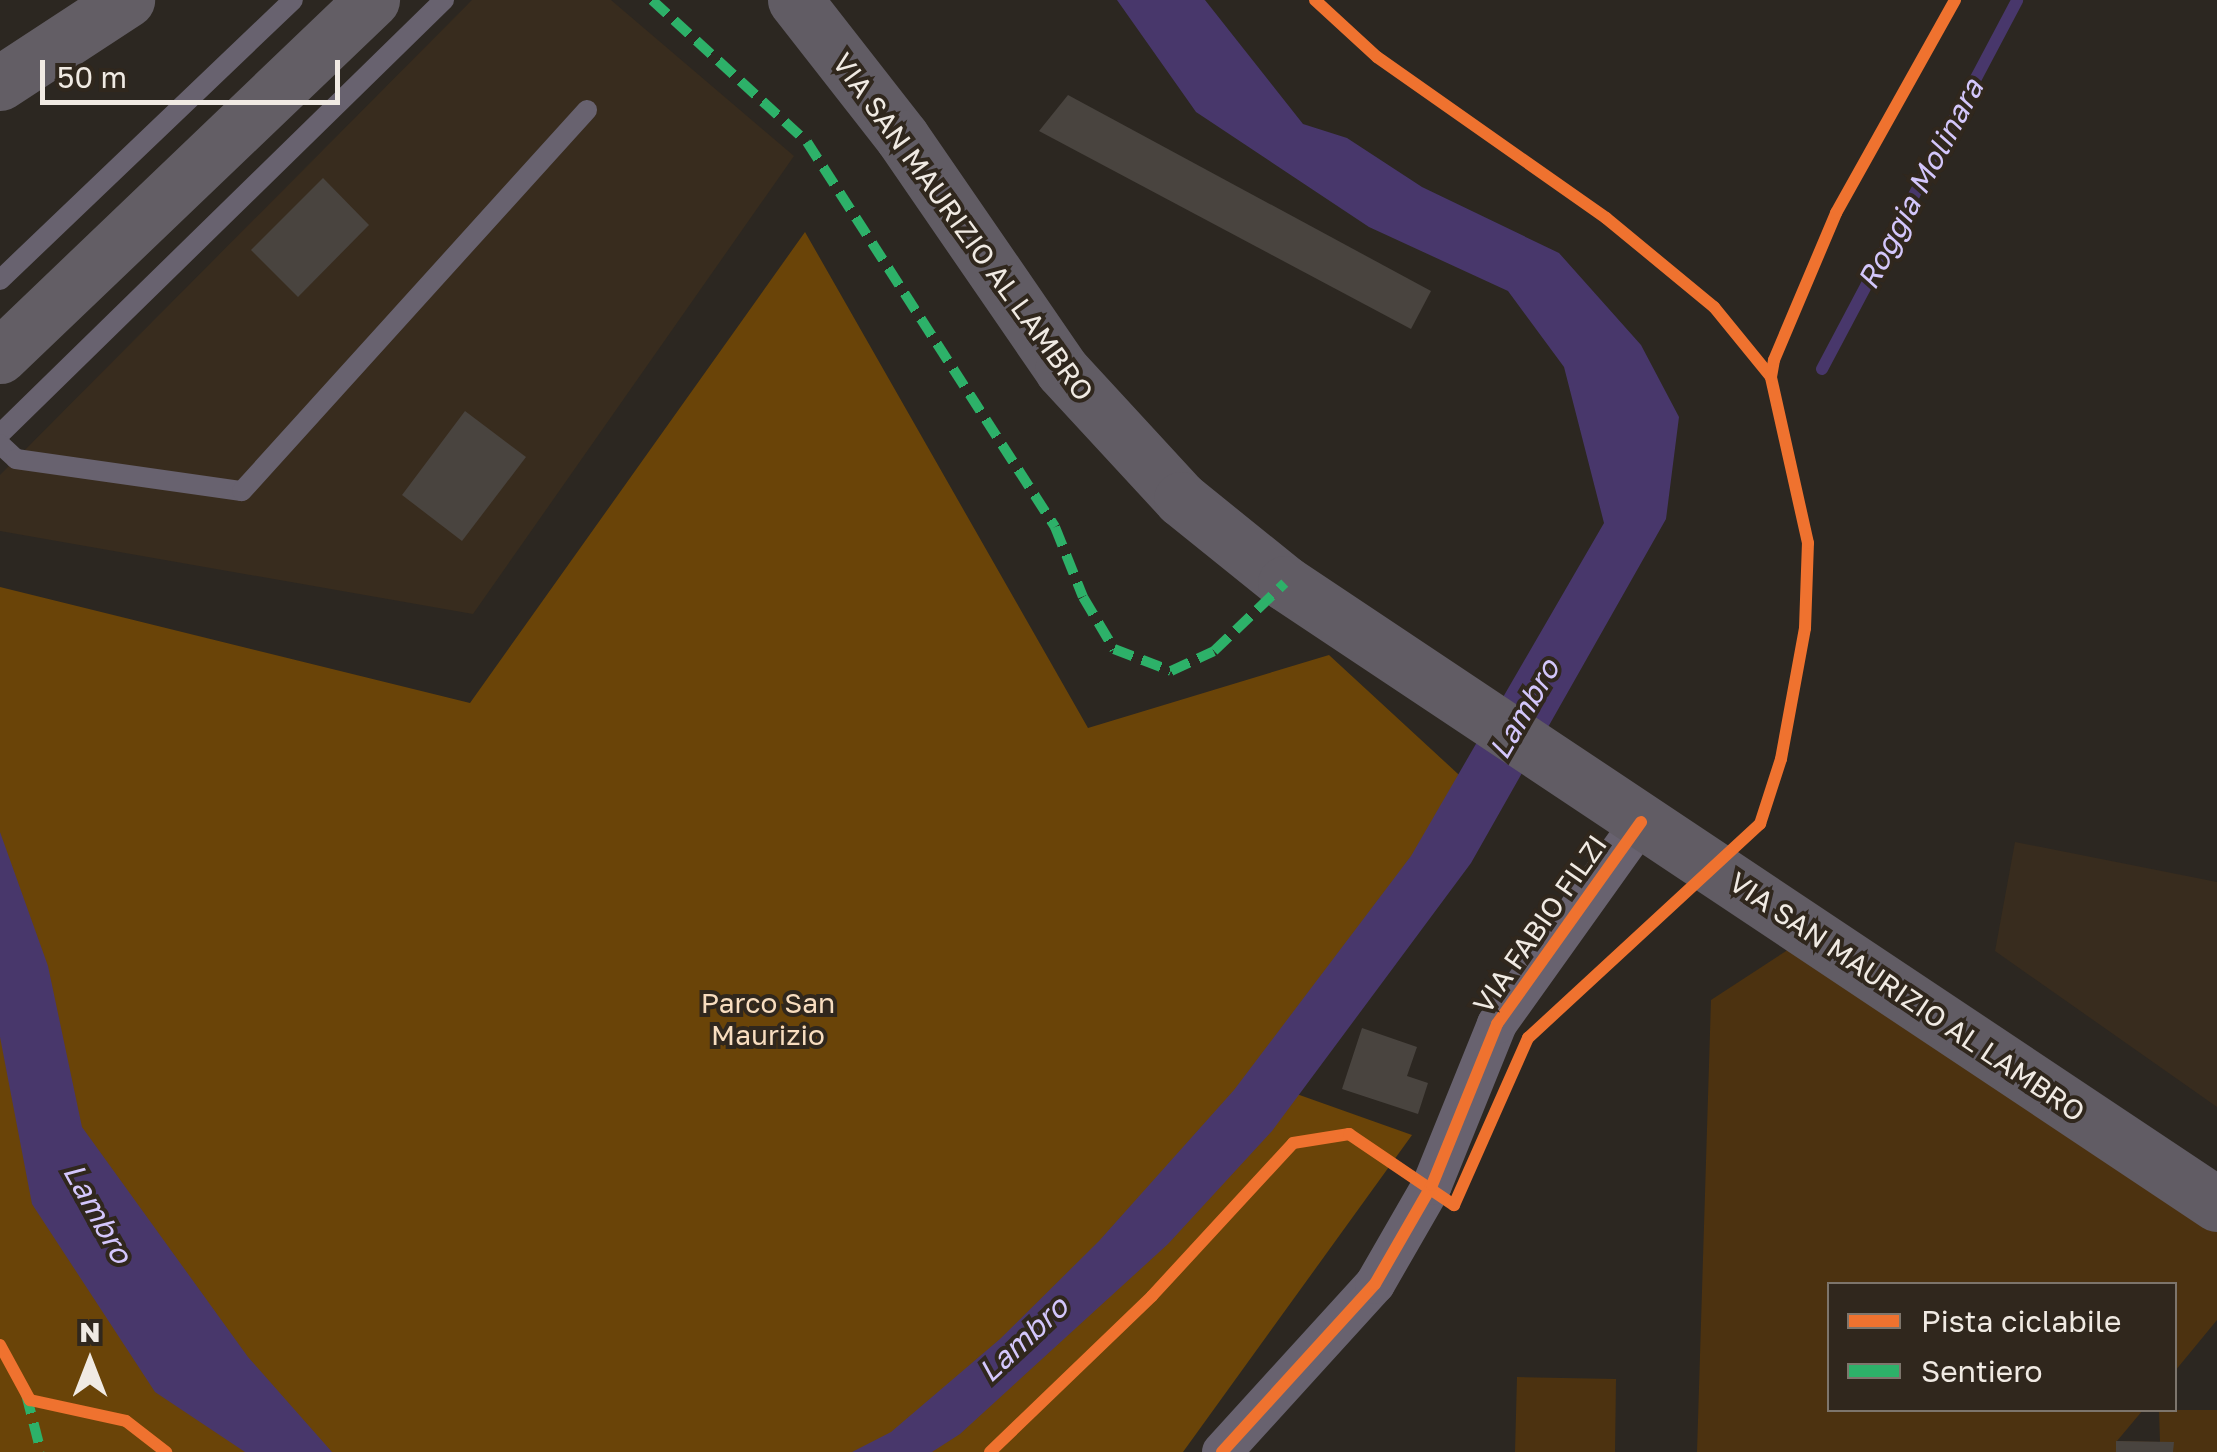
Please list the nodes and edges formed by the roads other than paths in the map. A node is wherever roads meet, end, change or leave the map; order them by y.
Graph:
1 (127, 0) edge
2 (294, 0) edge
3 (372, 0) edge
4 (444, 0) edge
5 (795, 0) edge
6 (0, 83) edge
7 (587, 110) dead end
8 (0, 280) edge
9 (0, 356) edge
10 (0, 434) edge
11 (0, 444) edge
12 (1641, 822) junction
13 (2217, 1204) edge
14 (1222, 1452) edge

1 - 6 highway
2 - 8 lane
3 - 9 highway
4 - 10 lane
5 - 12 main road, VIA SAN MAURIZIO AL LAMBRO
7 - 11 lane
12 - 13 main road, VIA SAN MAURIZIO AL LAMBRO
12 - 14 street, VIA FABIO FILZI

